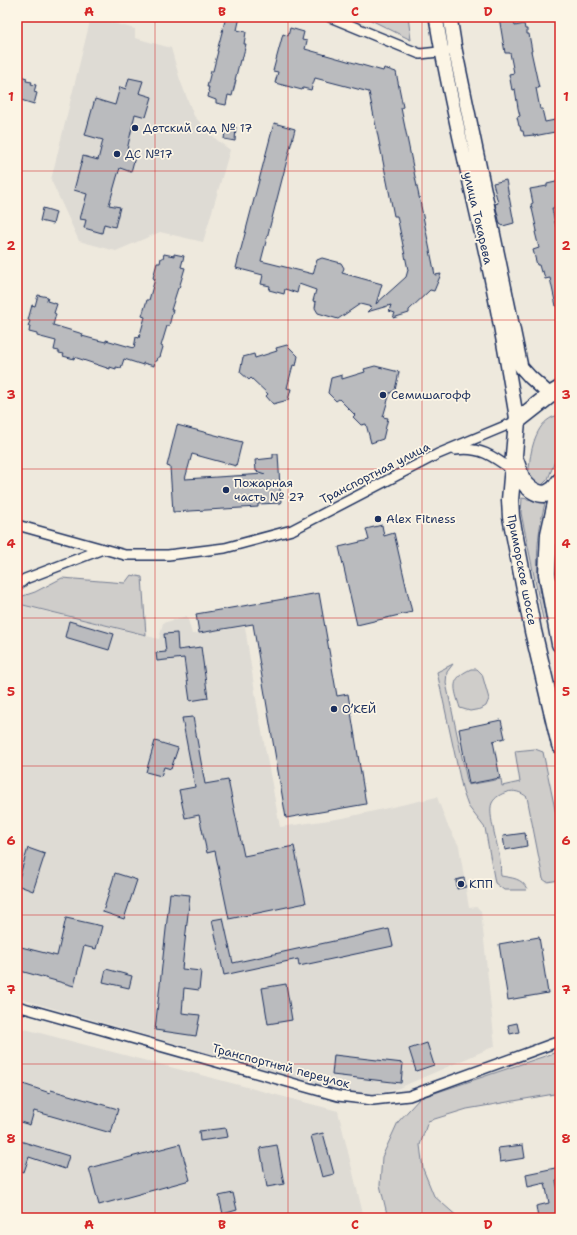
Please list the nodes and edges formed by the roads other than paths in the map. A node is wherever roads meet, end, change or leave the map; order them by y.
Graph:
1 (330, 17) edge
2 (436, 17) edge
3 (450, 17) edge
4 (455, 49) junction
5 (442, 52) junction
6 (557, 396) edge
7 (517, 420) junction
8 (443, 452) junction
9 (513, 462) junction
10 (560, 481) edge
11 (560, 485) edge
12 (17, 525) edge
13 (104, 549) junction
14 (17, 586) edge
15 (560, 644) edge
16 (560, 745) edge
17 (17, 1006) edge
18 (560, 1041) edge

1 - 5 street
2 - 5 main road, улица Токарева
3 - 4 main road, улица Токарева
4 - 5 street
4 - 6 main road, улица Токарева
5 - 7 main road, улица Токарева
6 - 7 highway
7 - 8 street, Транспортная улица
7 - 9 highway, Приморское шоссе
8 - 9 street, Транспортная улица
8 - 13 street, Транспортная улица
9 - 10 highway
9 - 16 highway, Приморское шоссе
11 - 15 highway, Приморское шоссе
12 - 13 street, Транспортная улица
13 - 14 street
17 - 18 street, Транспортный переулок

